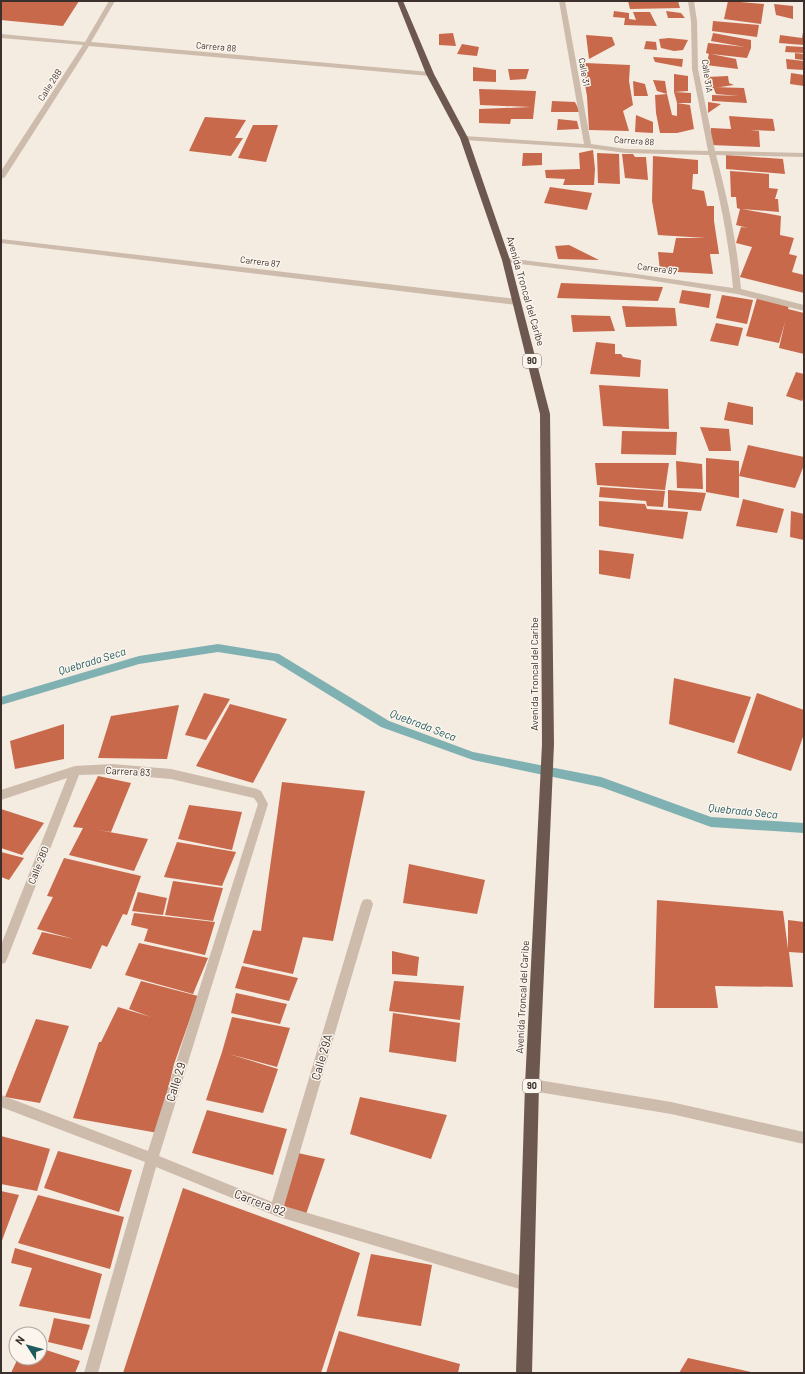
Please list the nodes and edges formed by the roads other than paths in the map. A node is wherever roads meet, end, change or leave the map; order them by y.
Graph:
1 (112, 1) edge
2 (400, 1) edge
3 (562, 1) edge
4 (691, 1) edge
5 (1, 36) edge
6 (87, 44) junction
7 (430, 74) junction
8 (464, 138) junction
9 (588, 146) junction
10 (712, 154) junction
11 (804, 155) edge
12 (1, 177) edge
13 (1, 241) edge
14 (506, 260) junction
15 (737, 291) junction
16 (517, 302) junction
17 (804, 308) edge
18 (75, 771) junction
19 (257, 794) joint
20 (1, 795) edge
21 (367, 904) dead end
22 (1, 959) edge
23 (532, 1085) junction
24 (1, 1101) edge
25 (804, 1138) edge
26 (152, 1159) junction
27 (276, 1210) junction
28 (526, 1284) junction
29 (91, 1373) edge
30 (524, 1373) edge

1 - 6 street, Calle 28B
2 - 7 highway, Avenida Troncal del Caribe / 90
3 - 9 street, Calle 31
4 - 10 street, Calle 31A
5 - 6 street, Carrera 88
6 - 7 street, Carrera 88
6 - 12 street, Calle 28B
7 - 8 highway, Avenida Troncal del Caribe / 90
8 - 9 street, Carrera 88
8 - 14 highway, Avenida Troncal del Caribe / 90
9 - 10 street, Carrera 88
10 - 11 street, Carrera 88
10 - 15 street, Calle 31A
13 - 16 street, Carrera 87
14 - 15 street, Carrera 87
14 - 16 highway, Avenida Troncal del Caribe / 90
15 - 17 street, Carrera 87
16 - 23 highway, Avenida Troncal del Caribe / 90
18 - 19 street, Carrera 83
18 - 20 street, Carrera 83
18 - 22 street, Calle 28D
19 - 26 street, Calle 29
21 - 27 street, Calle 29A
23 - 25 street
23 - 28 highway, Avenida Troncal del Caribe / 90
24 - 26 street, Carrera 82
26 - 27 street, Carrera 82
26 - 29 street, Calle 29
27 - 28 street, Carrera 82
28 - 30 highway, Avenida Troncal del Caribe / 90

